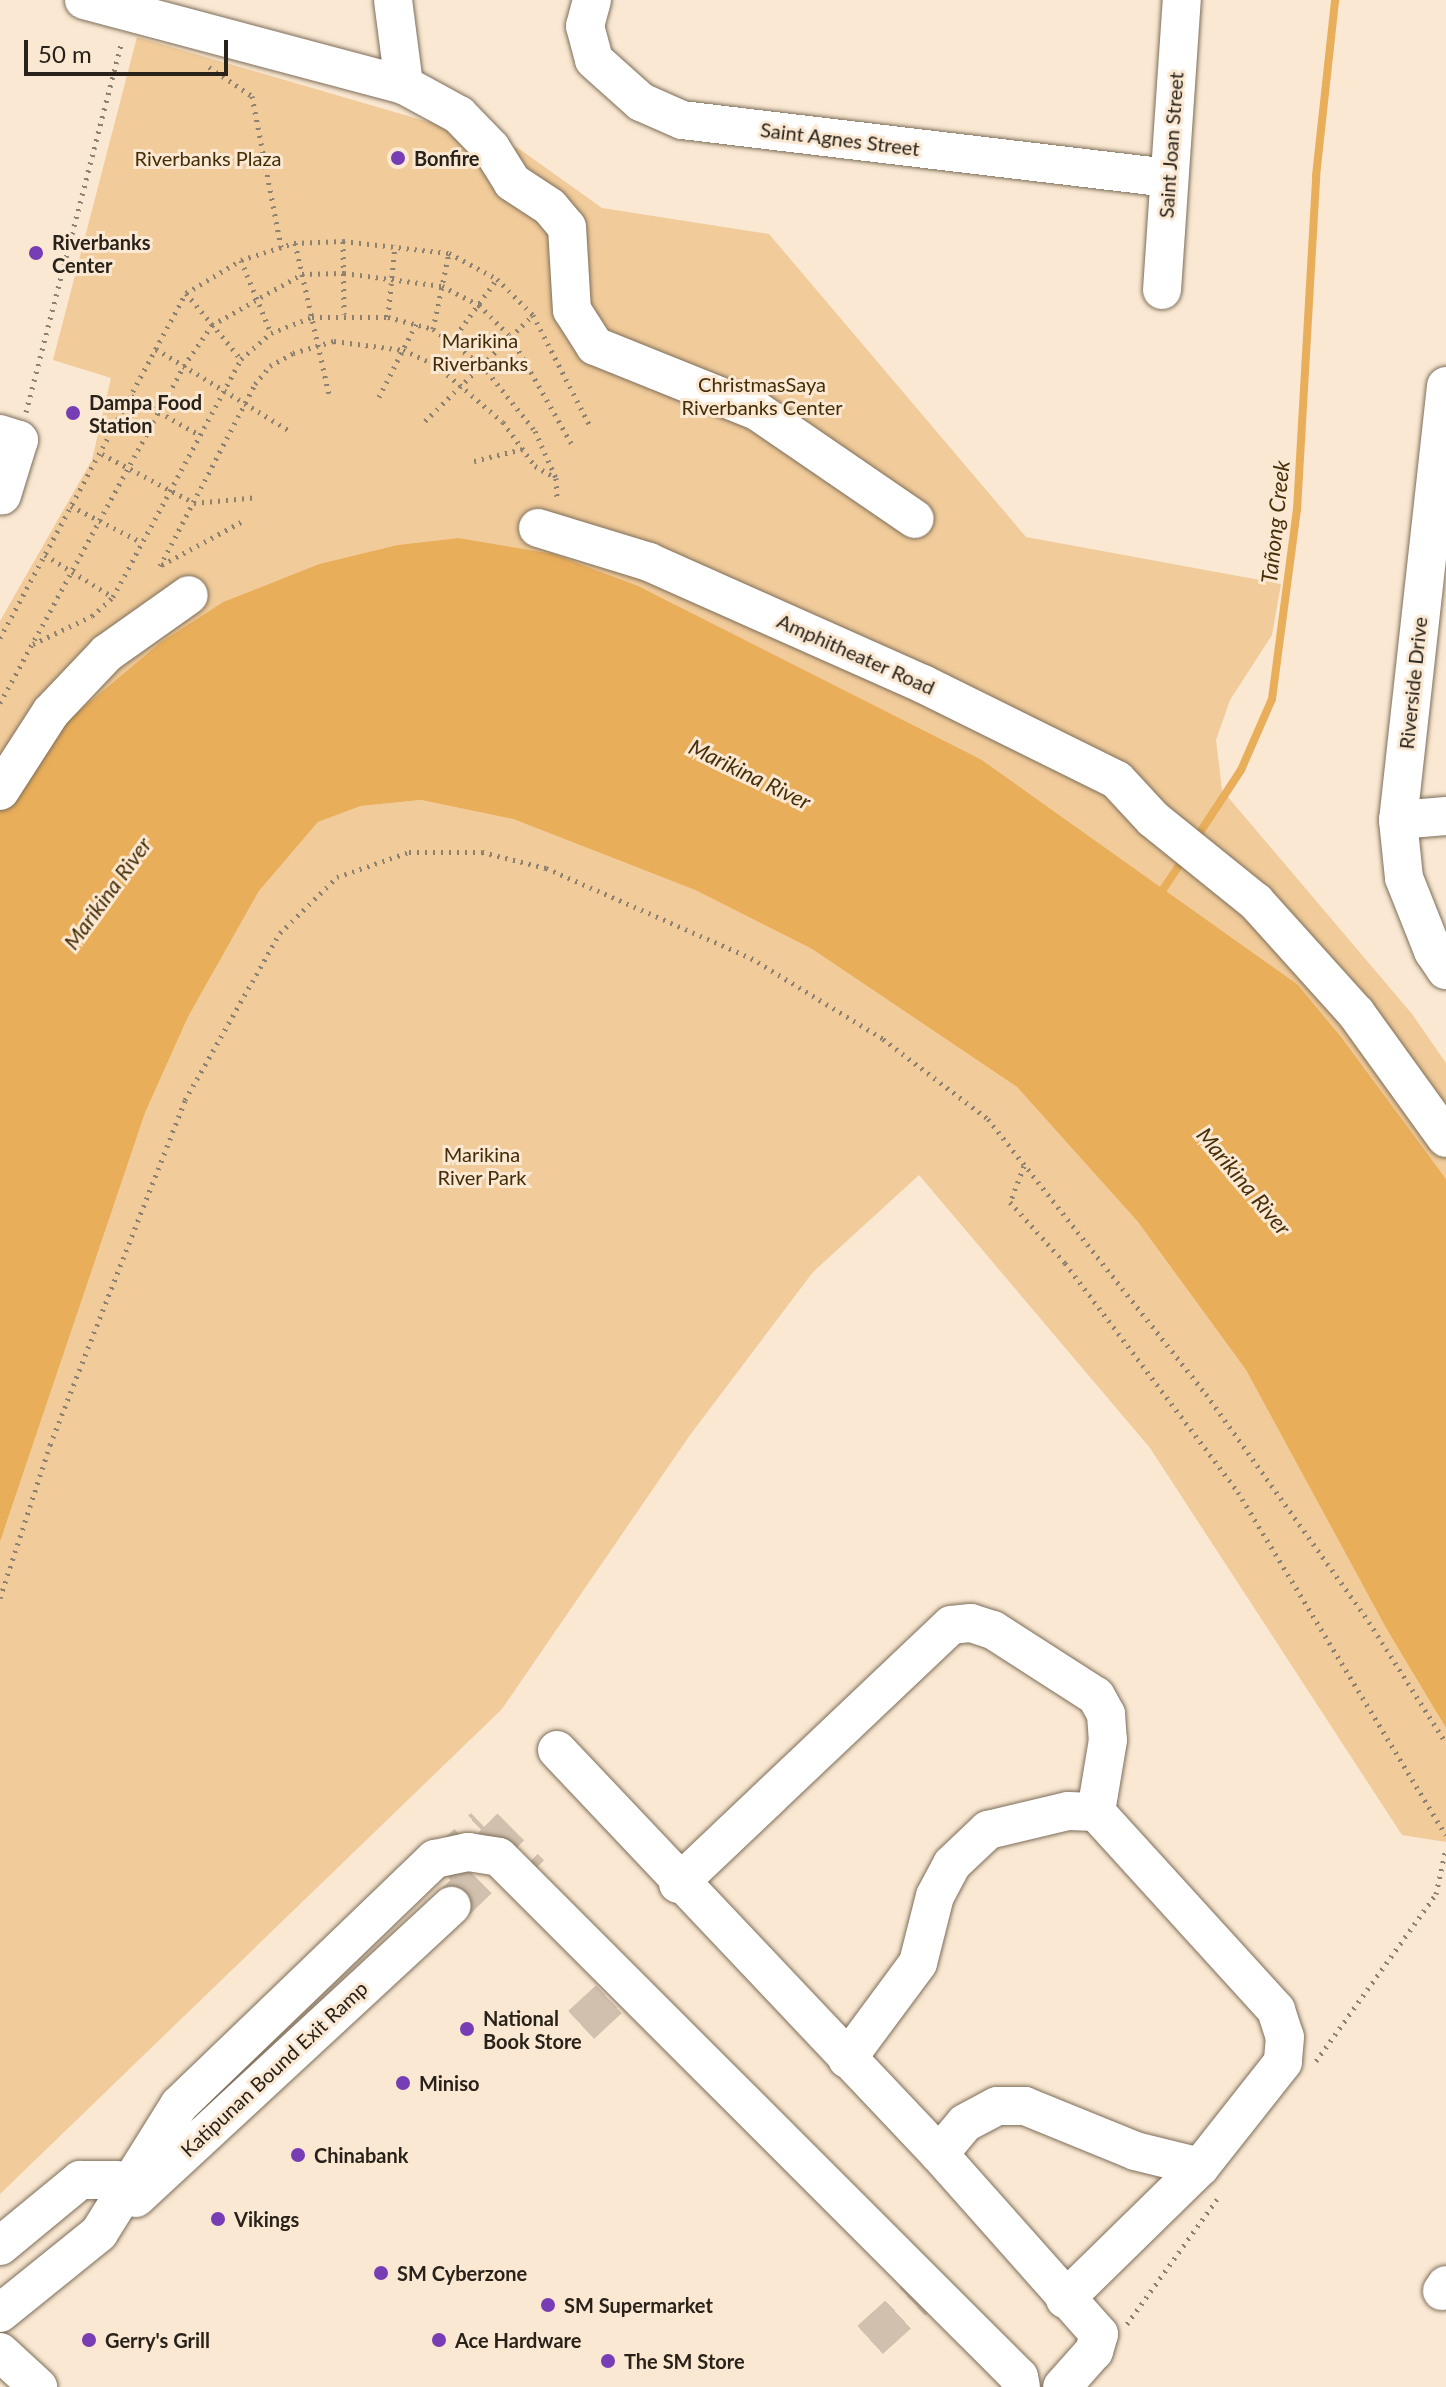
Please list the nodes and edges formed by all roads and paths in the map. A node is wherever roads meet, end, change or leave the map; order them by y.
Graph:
1 (84, 0) edge
2 (393, 0) edge
3 (592, 0) edge
4 (1182, 0) edge
5 (125, 31) dead end
6 (203, 64) dead end
7 (404, 85) junction
8 (1167, 178) junction
9 (343, 241) junction
10 (294, 243) junction
11 (395, 245) junction
12 (281, 247) junction
13 (449, 253) junction
14 (241, 260) junction
15 (344, 273) junction
16 (302, 274) junction
17 (392, 278) junction
18 (497, 279) junction
19 (442, 286) junction
20 (1162, 290) dead end
21 (186, 293) junction
22 (256, 297) junction
23 (479, 305) junction
24 (344, 314) junction
25 (533, 315) junction
26 (312, 317) junction
27 (388, 317) junction
28 (416, 324) junction
29 (212, 325) junction
30 (433, 329) junction
31 (271, 333) junction
32 (511, 337) junction
33 (451, 342) junction
34 (317, 345) junction
35 (156, 349) junction
36 (403, 350) junction
37 (241, 359) junction
38 (482, 365) junction
39 (184, 366) junction
40 (463, 384) junction
41 (1446, 386) edge
42 (222, 389) junction
43 (131, 396) junction
44 (379, 397) dead end
45 (330, 398) dead end
46 (246, 404) junction
47 (158, 412) junction
48 (425, 421) dead end
49 (589, 424) dead end
50 (290, 431) dead end
51 (198, 434) junction
52 (10, 437) edge
53 (573, 446) dead end
54 (524, 449) junction
55 (102, 454) junction
56 (474, 461) dead end
57 (128, 467) junction
58 (556, 478) junction
59 (169, 488) junction
60 (2, 495) edge
61 (257, 497) dead end
62 (194, 503) junction
63 (71, 506) junction
64 (915, 519) dead end
65 (98, 520) junction
66 (241, 522) dead end
67 (551, 532) joint
68 (139, 541) junction
69 (45, 555) junction
70 (72, 576) junction
71 (189, 595) dead end
72 (113, 597) junction
73 (0, 638) edge
74 (31, 644) junction
75 (0, 703) edge
76 (0, 791) edge
77 (1446, 816) edge
78 (1398, 820) junction
79 (1446, 970) edge
80 (1446, 1138) edge
81 (1025, 1165) junction
82 (0, 1598) edge
83 (1446, 1743) edge
84 (557, 1750) dead end
85 (1096, 1812) junction
86 (1446, 1835) edge
87 (678, 1884) junction
88 (451, 1906) tunnel mouth
89 (847, 2059) junction
90 (939, 2154) junction
91 (1200, 2167) junction
92 (117, 2180) dead end
93 (99, 2233) junction
94 (0, 2246) edge
95 (1065, 2299) junction
96 (0, 2313) edge
97 (0, 2352) edge
98 (1038, 2385) edge
99 (38, 2387) edge

1 - 7 street
2 - 7 street
3 - 8 street, Saint Agnes Street
4 - 8 street, Saint Joan Street
5 - 52 path
6 - 12 path
7 - 64 street
8 - 20 street, Saint Joan Street
9 - 10 path
9 - 11 path
9 - 15 path
10 - 12 path
10 - 16 path
11 - 13 path
11 - 17 path
12 - 14 path
13 - 18 path
13 - 19 path
14 - 21 path
14 - 22 path
15 - 16 path
15 - 17 path
15 - 24 path
16 - 22 path
16 - 26 path
17 - 19 path
17 - 27 path
18 - 23 path
18 - 25 path
19 - 23 path
19 - 30 path
21 - 29 path
21 - 35 path
22 - 29 path
22 - 31 path
23 - 32 path
23 - 33 path
24 - 26 path
24 - 27 path
25 - 32 path
25 - 49 path
26 - 31 path
26 - 34 path
27 - 28 path
28 - 30 path
28 - 36 path
29 - 37 path
29 - 39 path
30 - 33 path
31 - 37 path
32 - 38 path
32 - 53 path
33 - 38 path
34 - 36 path
34 - 45 path
34 - 46 path
35 - 39 path
35 - 43 path
36 - 40 path
36 - 44 path
37 - 42 path
38 - 40 path
38 - 58 path
39 - 42 path
39 - 47 path
40 - 48 path
40 - 54 path
41 - 78 street, Riverside Drive
42 - 46 path
42 - 51 path
43 - 47 path
43 - 55 path
46 - 50 path
46 - 62 path
47 - 51 path
47 - 57 path
51 - 59 path
52 - 60 street
54 - 56 path
54 - 58 path
55 - 57 path
55 - 63 path
57 - 59 path
57 - 65 path
58 - 67 path
59 - 62 path
59 - 68 path
61 - 62 path
62 - 66 path
63 - 65 path
63 - 69 path
65 - 68 path
65 - 70 path
67 - 80 street, Amphitheater Road
68 - 72 path
69 - 70 path
69 - 73 path
70 - 72 path
70 - 74 path
71 - 76 street
72 - 74 path
74 - 75 path
77 - 78 street
78 - 79 street, Riverside Drive
81 - 82 path
81 - 83 path
81 - 86 path
84 - 87 street
85 - 87 street
85 - 89 street
85 - 91 street
87 - 89 street
88 - 93 street, Katipunan Bound Exit Ramp
89 - 90 street
90 - 91 street
90 - 95 street
91 - 95 street
92 - 94 street
93 - 96 street, Katipunan Bound Exit Ramp
93 - 98 street
95 - 98 street
97 - 99 street

